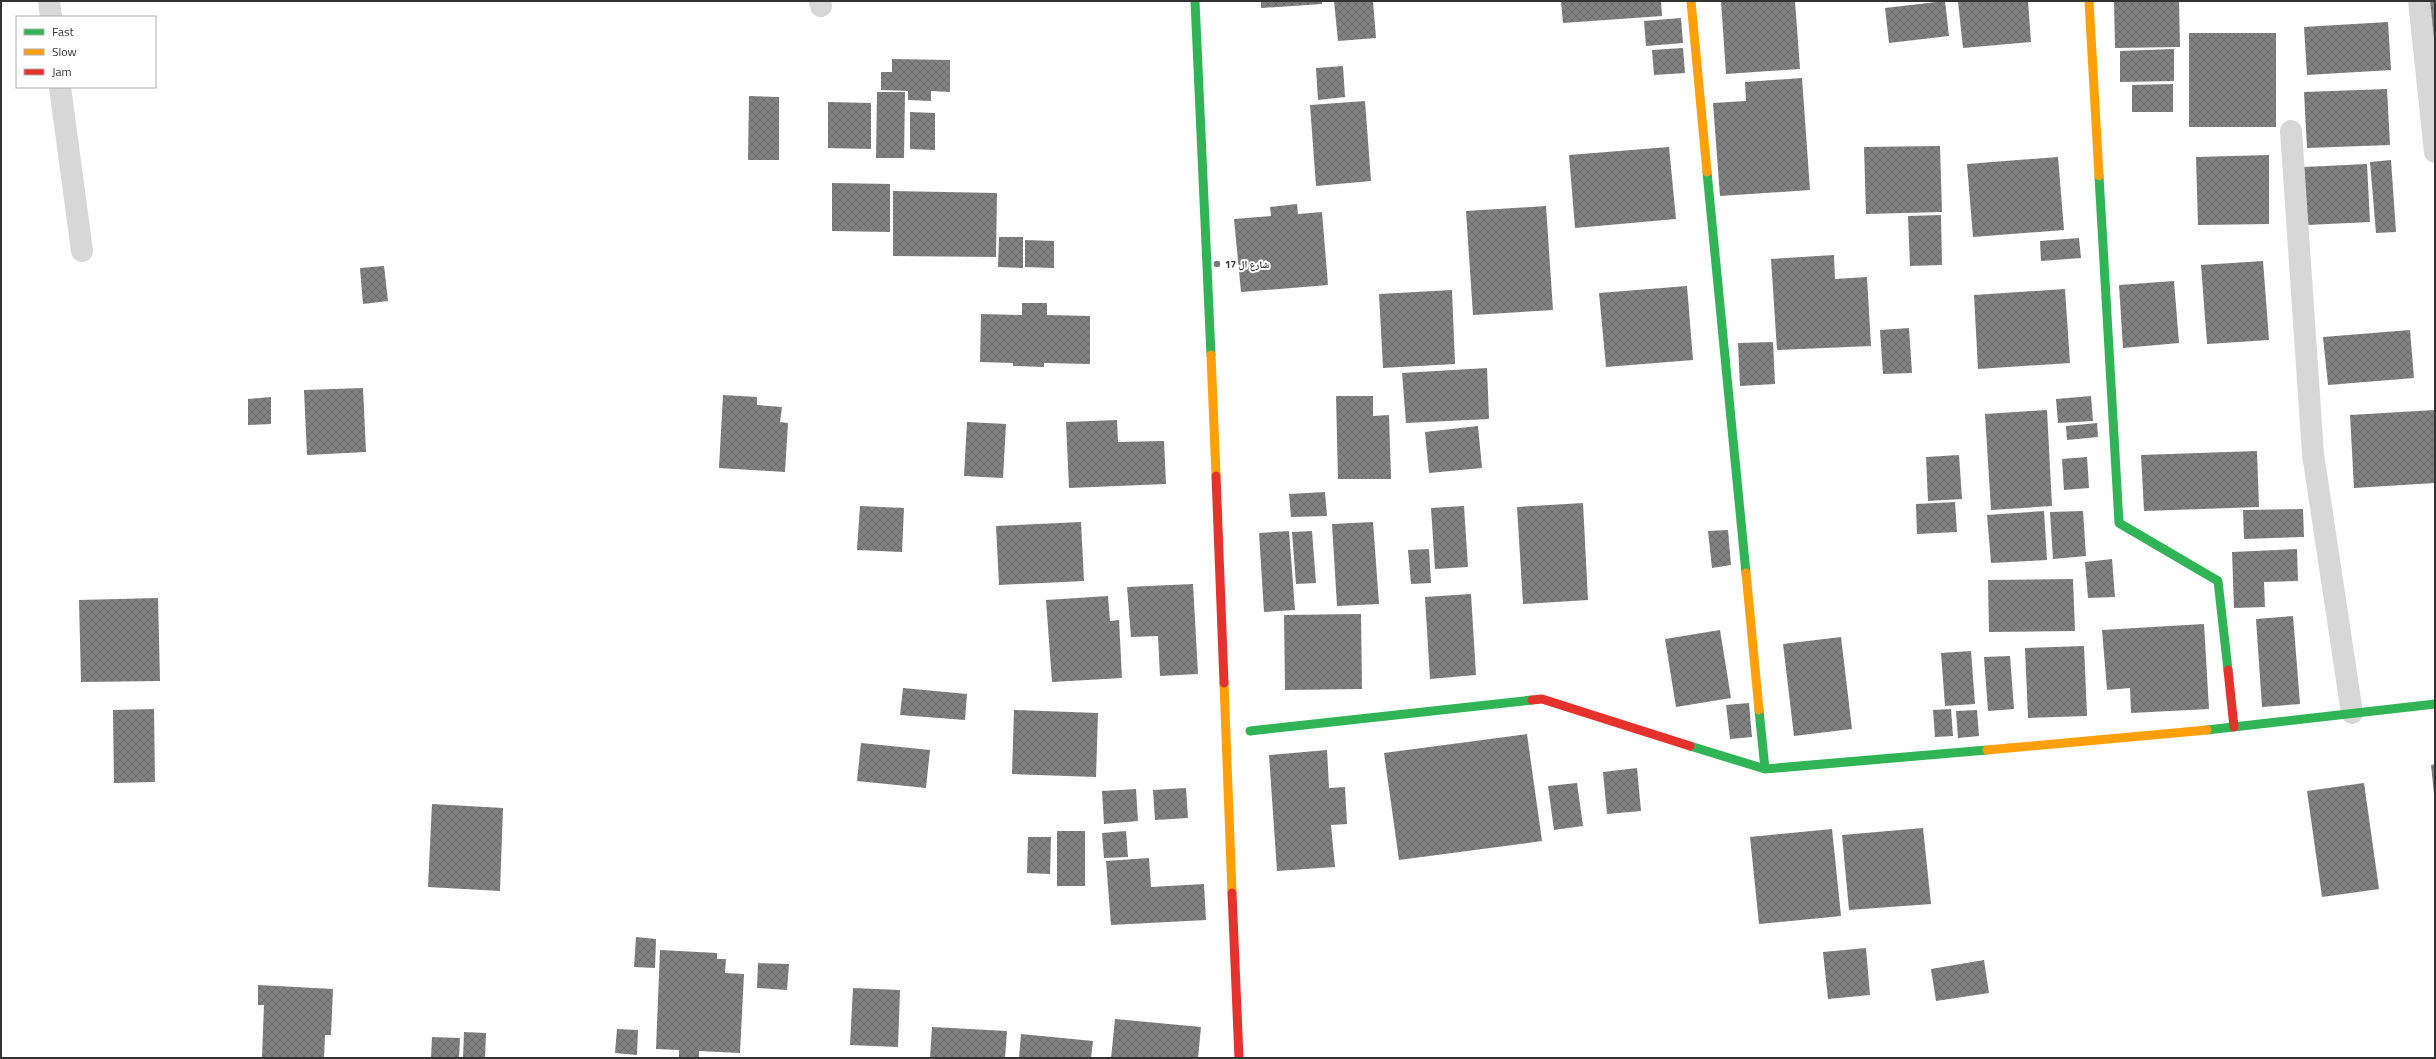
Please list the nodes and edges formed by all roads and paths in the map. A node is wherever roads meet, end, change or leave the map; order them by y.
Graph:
1 (49, 1) edge
2 (1195, 1) edge
3 (1690, 1) edge
4 (2089, 1) edge
5 (2419, 1) edge
6 (51, 16) edge
7 (60, 88) edge
8 (2291, 131) dead end
9 (2435, 152) edge
10 (82, 251) dead end
11 (2435, 704) edge
12 (2352, 713) junction
13 (2234, 727) junction
14 (1250, 731) dead end
15 (1765, 769) junction
16 (1239, 1058) edge

1 - 6 street
2 - 16 street
3 - 15 street
4 - 13 street
5 - 9 street
7 - 10 street
8 - 12 street
11 - 12 street
12 - 13 street
13 - 15 street
14 - 15 street

